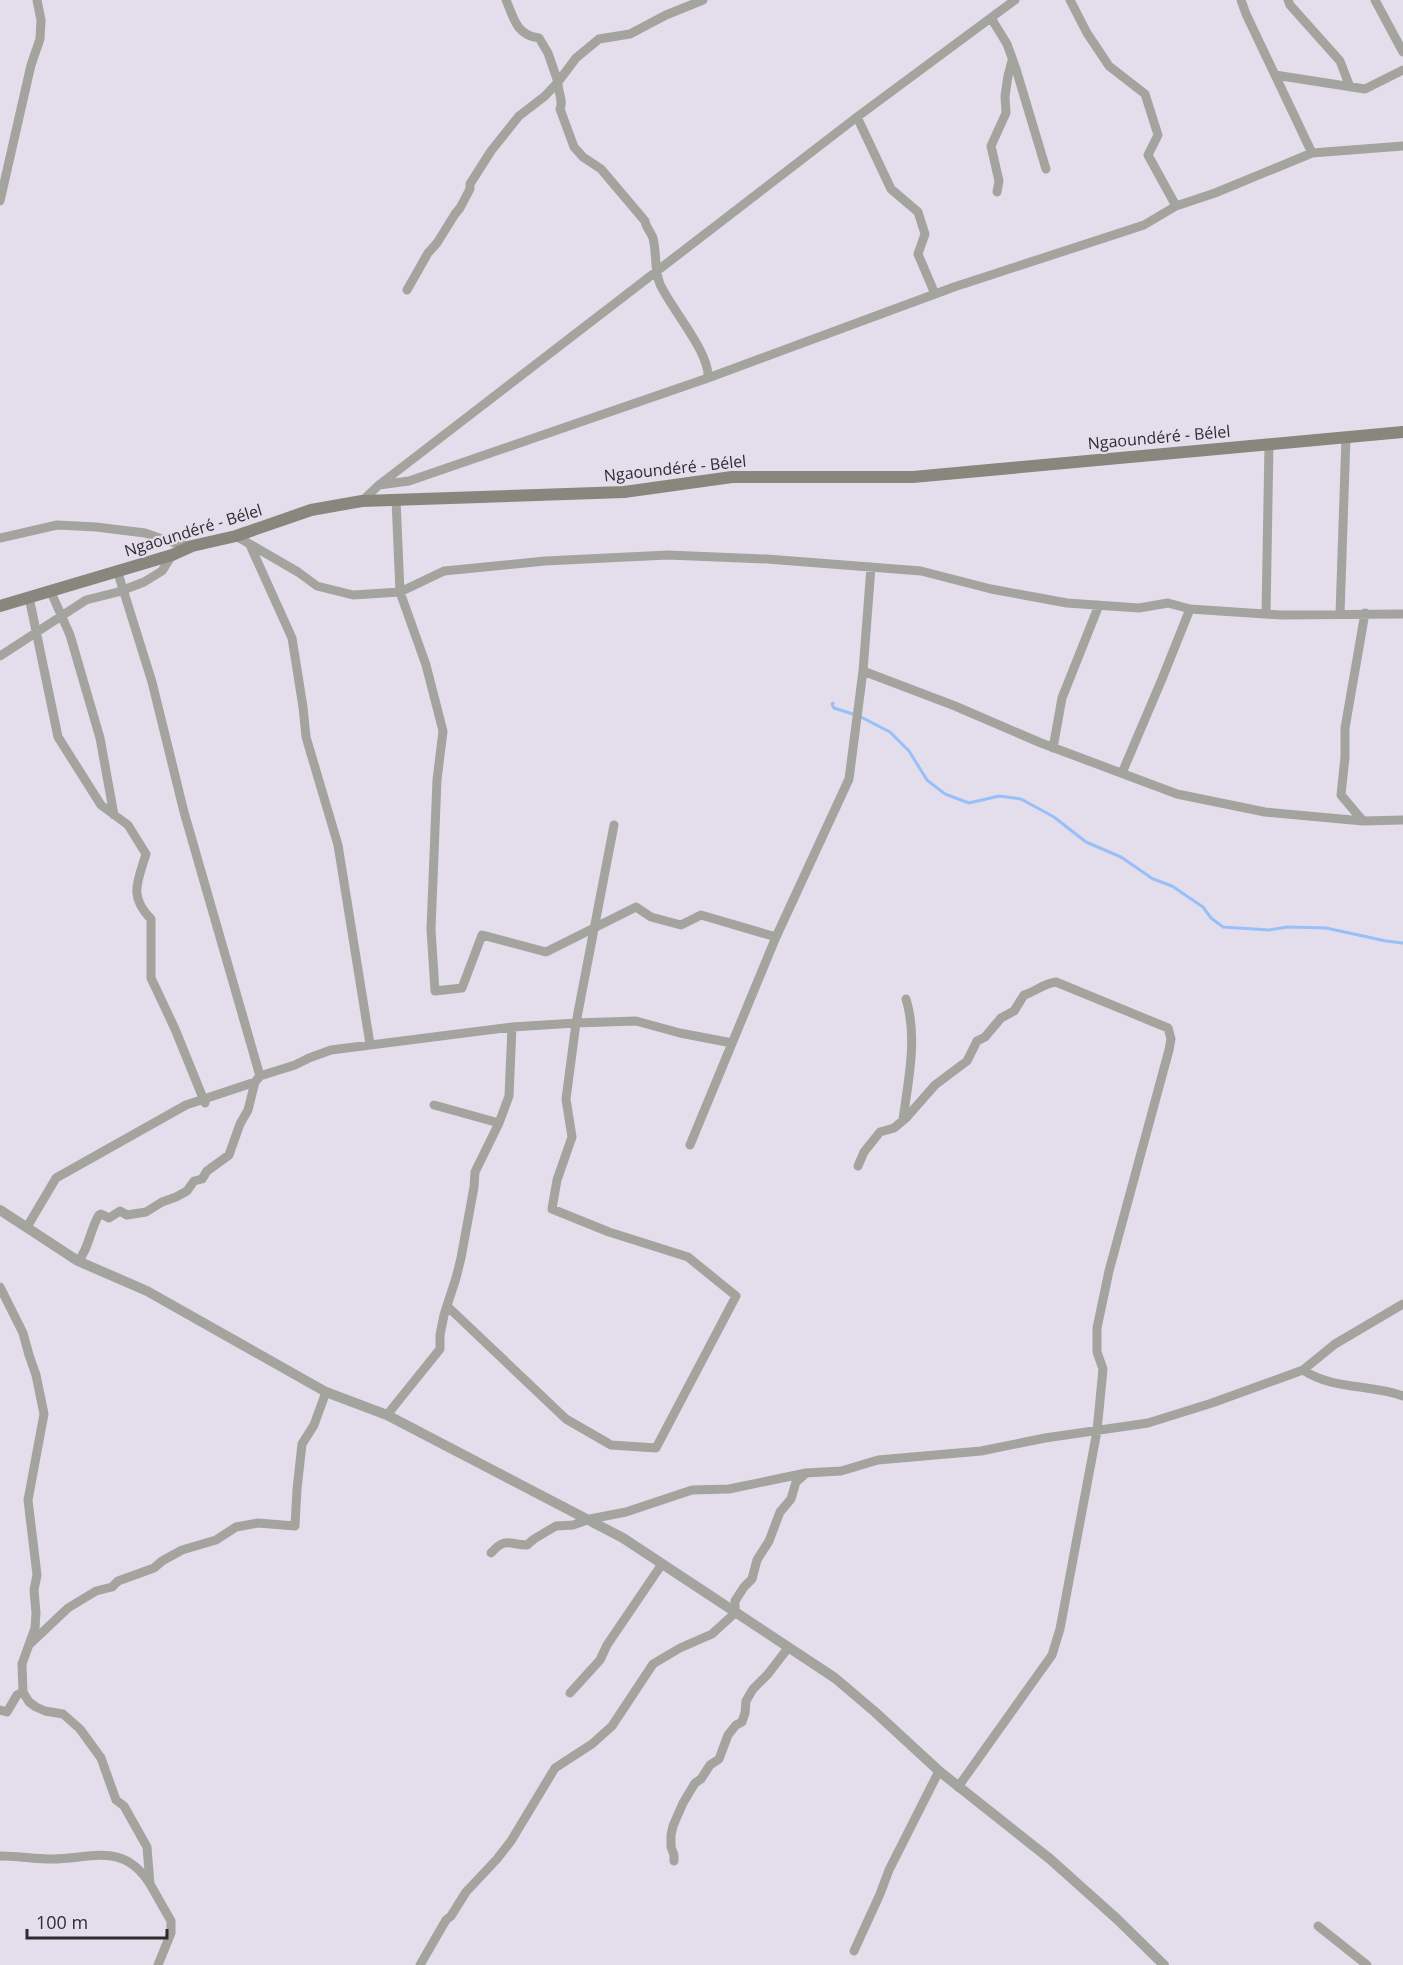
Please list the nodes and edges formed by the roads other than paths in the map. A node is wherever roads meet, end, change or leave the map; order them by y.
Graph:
1 (38, 0) edge
2 (506, 0) edge
3 (703, 0) edge
4 (1015, 0) edge
5 (1070, 0) edge
6 (1241, 0) edge
7 (1248, 0) edge
8 (1288, 0) edge
9 (1375, 0) edge
10 (1246, 14) junction
11 (991, 18) junction
12 (1403, 52) edge
13 (1012, 61) junction
14 (1403, 70) edge
15 (1275, 75) junction
16 (558, 82) junction
17 (1350, 87) junction
18 (857, 117) junction
19 (1403, 146) edge
20 (1312, 153) junction
21 (1046, 169) dead end
22 (997, 192) dead end
23 (0, 201) edge
24 (1176, 206) junction
25 (657, 272) junction
26 (407, 290) dead end
27 (935, 294) junction
28 (708, 378) junction
29 (1403, 432) edge
30 (1346, 437) junction
31 (1269, 444) junction
32 (379, 485) junction
33 (396, 499) junction
34 (362, 501) junction
35 (236, 536) junction
36 (0, 538) edge
37 (250, 545) junction
38 (192, 546) junction
39 (172, 555) junction
40 (871, 567) junction
41 (117, 570) junction
42 (50, 590) junction
43 (123, 590) junction
44 (400, 592) junction
45 (29, 597) junction
46 (1099, 605) junction
47 (0, 606) edge
48 (1190, 609) junction
49 (1266, 614) junction
50 (1340, 614) junction
51 (1365, 614) junction
52 (1403, 614) edge
53 (62, 616) junction
54 (36, 632) junction
55 (0, 656) edge
56 (863, 671) junction
57 (1053, 748) junction
58 (1122, 773) junction
59 (114, 814) junction
60 (1403, 820) edge
61 (1363, 821) junction
62 (614, 825) dead end
63 (595, 928) junction
64 (776, 937) junction
65 (906, 999) dead end
66 (576, 1023) junction
67 (512, 1027) junction
68 (732, 1043) junction
69 (370, 1044) junction
70 (258, 1079) junction
71 (204, 1101) junction
72 (434, 1105) dead end
73 (903, 1120) junction
74 (499, 1123) junction
75 (690, 1145) dead end
76 (858, 1166) dead end
77 (0, 1210) edge
78 (27, 1227) junction
79 (78, 1261) junction
80 (0, 1287) edge
81 (1403, 1304) edge
82 (447, 1306) junction
83 (1303, 1370) junction
84 (326, 1392) junction
85 (1403, 1396) edge
86 (387, 1415) junction
87 (1097, 1431) junction
88 (806, 1473) junction
89 (590, 1520) junction
90 (491, 1553) dead end
91 (662, 1564) junction
92 (735, 1613) junction
93 (28, 1645) junction
94 (788, 1648) junction
95 (23, 1692) junction
96 (570, 1693) dead end
97 (0, 1710) edge
98 (939, 1771) junction
99 (958, 1787) junction
100 (0, 1856) edge
101 (674, 1861) dead end
102 (150, 1884) junction
103 (1318, 1926) dead end
104 (854, 1951) dead end
105 (158, 1965) edge
106 (420, 1965) edge
107 (1164, 1965) edge
108 (1367, 1965) edge

1 - 23 street
2 - 16 street
3 - 16 street
4 - 11 street
5 - 24 street
6 - 10 street
7 - 10 street
8 - 17 street
9 - 12 street
10 - 15 street
11 - 13 street
11 - 18 street
13 - 21 street
13 - 22 street
14 - 17 street
15 - 17 street
15 - 20 street
16 - 25 street
16 - 26 street
18 - 25 street
18 - 27 street
19 - 20 street
20 - 24 street
24 - 27 street
25 - 28 street
25 - 32 street
27 - 28 street
28 - 32 street
29 - 30 main road, Ngaoundéré - Bélel
30 - 31 main road, Ngaoundéré - Bélel
30 - 50 street
31 - 33 main road, Ngaoundéré - Bélel
31 - 49 street
32 - 34 street
33 - 34 main road, Ngaoundéré - Bélel
33 - 44 street
34 - 35 main road, Ngaoundéré - Bélel
35 - 37 street
35 - 38 main road, Ngaoundéré - Bélel
36 - 38 street
37 - 44 street
37 - 69 street
38 - 39 main road, Ngaoundéré - Bélel
39 - 41 main road, Ngaoundéré - Bélel
39 - 43 street
40 - 44 street
40 - 46 street
40 - 56 street
41 - 42 main road, Ngaoundéré - Bélel
41 - 43 street
42 - 45 main road, Ngaoundéré - Bélel
42 - 53 street
43 - 53 street
43 - 70 street
44 - 63 street
45 - 47 main road, Ngaoundéré - Bélel
45 - 54 street
46 - 48 street
46 - 57 street
48 - 49 street
48 - 58 street
49 - 50 street
50 - 51 street
51 - 52 street
51 - 61 street
53 - 54 street
53 - 59 street
54 - 55 street
54 - 59 street
56 - 57 street
56 - 64 street
57 - 58 street
58 - 61 street
59 - 71 street
60 - 61 street
62 - 63 street
63 - 64 street
63 - 66 street
64 - 68 street
65 - 73 street
66 - 67 street
66 - 68 street
66 - 82 street
67 - 69 street
67 - 74 street
68 - 75 street
69 - 70 street
70 - 71 street
70 - 79 street
71 - 78 street
72 - 74 street
73 - 76 street
73 - 87 street
74 - 82 street
77 - 78 street
78 - 79 street
79 - 84 street
80 - 93 street
81 - 83 street
82 - 86 street
83 - 85 street
83 - 87 street
84 - 86 street
84 - 93 street
86 - 89 street
87 - 88 street
87 - 99 street
88 - 89 street
88 - 92 street
89 - 90 street
89 - 91 street
91 - 92 street
91 - 96 street
92 - 94 street
92 - 106 street
93 - 95 street
94 - 98 street
94 - 101 street
95 - 97 street
95 - 102 street
98 - 99 street
98 - 104 street
99 - 107 street
100 - 102 street
102 - 105 street
103 - 108 street

